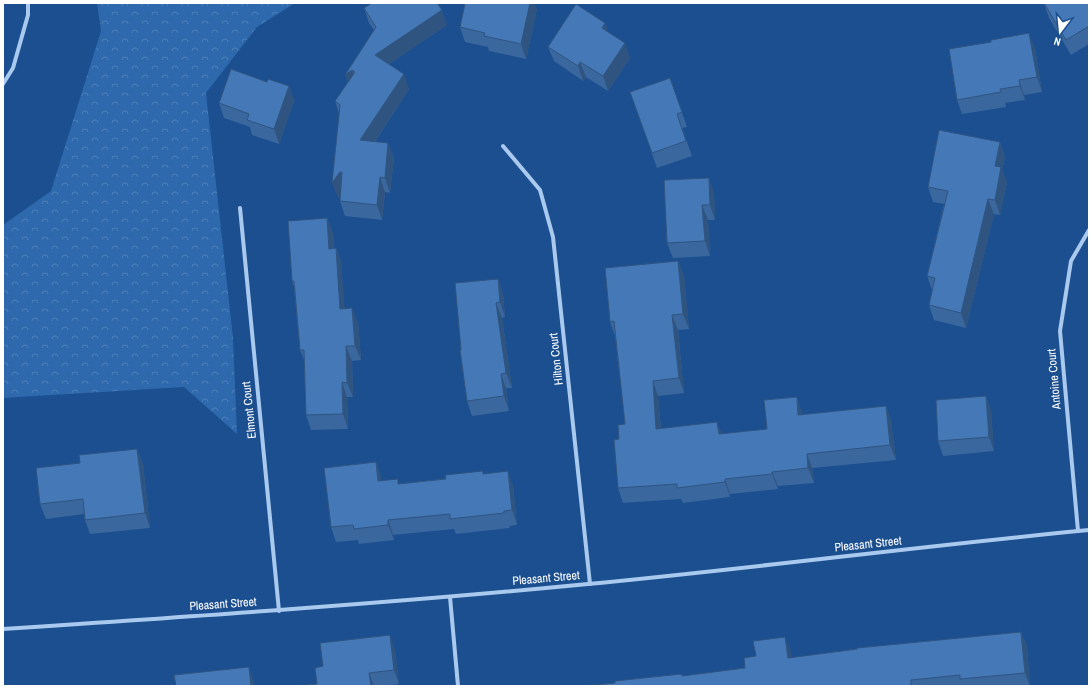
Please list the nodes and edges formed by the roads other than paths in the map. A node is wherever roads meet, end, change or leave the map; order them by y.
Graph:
1 (28, 3) edge
2 (3, 84) edge
3 (503, 146) dead end
4 (240, 208) dead end
5 (1089, 230) edge
6 (1089, 530) edge
7 (1078, 531) junction
8 (590, 584) junction
9 (450, 597) junction
10 (279, 611) junction
11 (3, 630) edge
12 (458, 686) edge

1 - 2 street
3 - 8 street, Hilton Court
4 - 10 street, Elmont Court
5 - 7 street, Antoine Court
6 - 7 street, Pleasant Street
7 - 8 street, Pleasant Street
8 - 9 street, Pleasant Street
9 - 10 street, Pleasant Street
9 - 12 street
10 - 11 street, Pleasant Street

